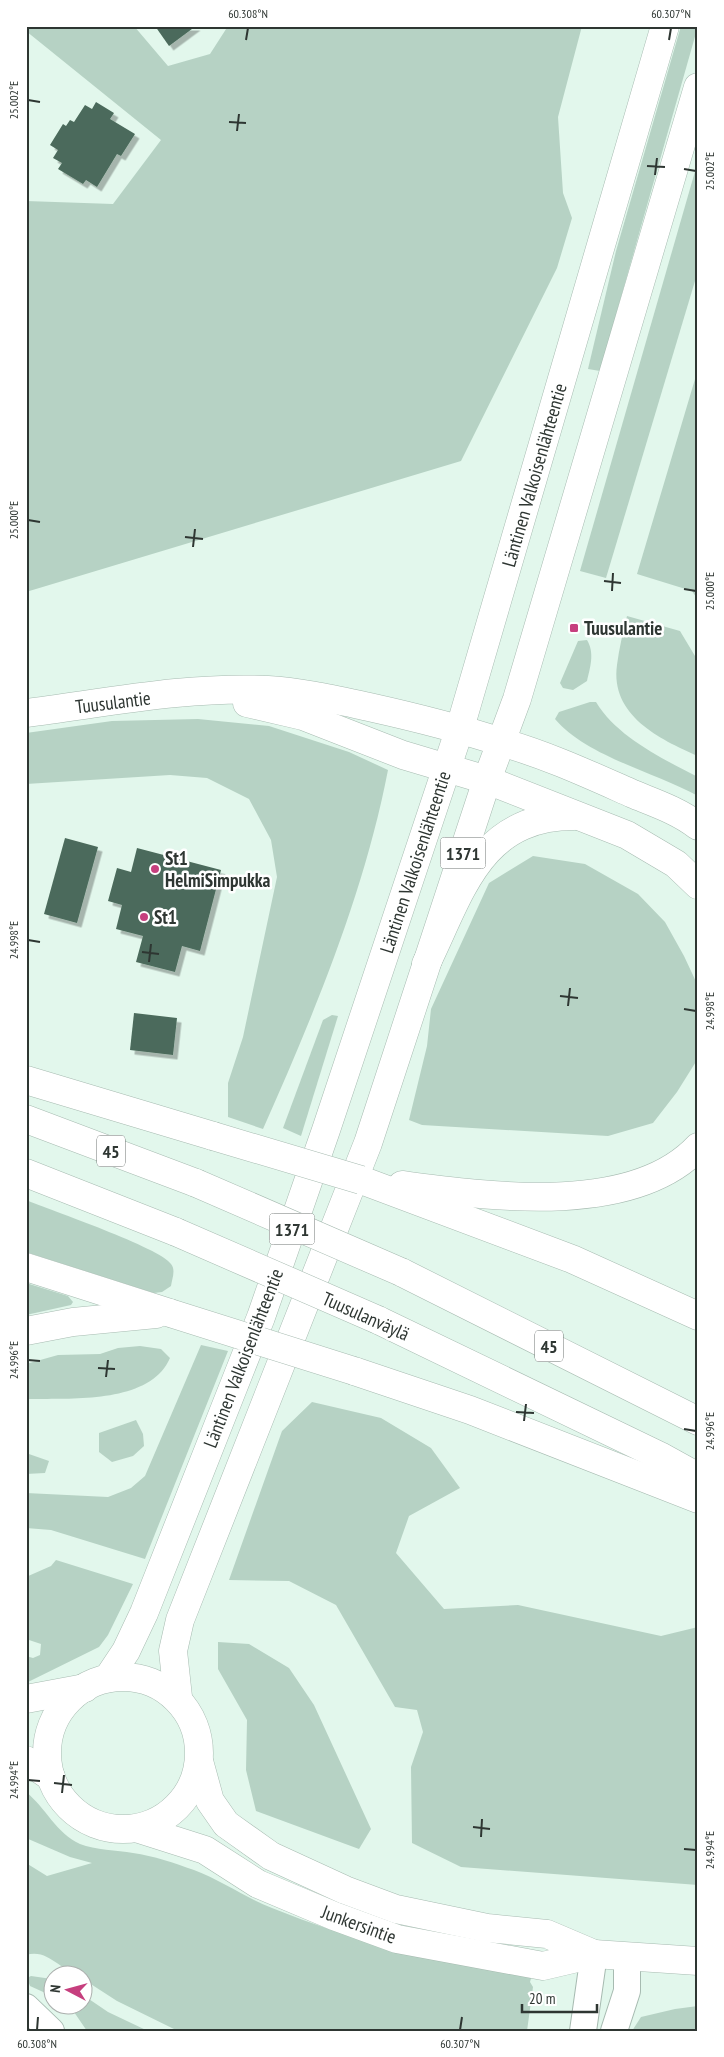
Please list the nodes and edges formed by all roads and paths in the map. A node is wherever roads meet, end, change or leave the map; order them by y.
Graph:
1 (665, 26) edge
2 (698, 87) edge
3 (199, 692) junction
4 (26, 713) edge
5 (460, 728) junction
6 (501, 742) junction
7 (446, 768) junction
8 (487, 780) junction
9 (579, 816) junction
10 (698, 826) edge
11 (698, 885) edge
12 (426, 964) junction
13 (26, 1080) edge
14 (26, 1119) edge
15 (698, 1147) edge
16 (26, 1173) edge
17 (423, 1196) junction
18 (26, 1267) edge
19 (170, 1313) junction
20 (698, 1316) edge
21 (26, 1331) edge
22 (698, 1421) edge
23 (698, 1477) edge
24 (698, 1499) edge
25 (96, 1683) junction
26 (178, 1698) junction
27 (26, 1699) edge
28 (26, 1760) edge
29 (199, 1761) junction
30 (50, 1778) junction
31 (139, 1828) junction
32 (594, 1954) junction
33 (627, 1956) junction
34 (698, 1961) edge
35 (26, 2007) edge
36 (51, 2031) edge
37 (583, 2031) edge
38 (614, 2031) edge

1 - 5 main road, Läntinen Valkoisenlähteentie
2 - 6 main road, Läntinen Valkoisenlähteentie
3 - 4 main road, Tuusulantie
3 - 5 main road, Tuusulantie
3 - 7 main road, Tuusulantie
5 - 6 main road, Tuusulantie
5 - 7 main road, Läntinen Valkoisenlähteentie
6 - 8 main road, Läntinen Valkoisenlähteentie / 1371
6 - 10 main road, Tuusulantie
7 - 8 main road, Tuusulantie
7 - 25 main road, Läntinen Valkoisenlähteentie / 1371
8 - 9 main road, Tuusulantie
8 - 12 main road, Läntinen Valkoisenlähteentie / 1371
9 - 11 main road, Tuusulantie
9 - 12 main road
12 - 26 main road, Läntinen Valkoisenlähteentie / 1371
13 - 17 main road, bridge
14 - 22 main road, 45, bridge
15 - 17 main road
16 - 23 main road, Tuusulanväylä, bridge
17 - 20 main road
18 - 19 main road
19 - 21 main road
19 - 24 main road, bridge
25 - 26 main road
25 - 27 main road
25 - 30 main road
26 - 29 main road
28 - 30 main road
29 - 31 main road
29 - 32 main road, Junkersintie
30 - 31 main road
31 - 32 main road, Junkersintie
32 - 33 main road, Junkersintie
32 - 37 street
33 - 34 main road, Junkersintie
33 - 38 street
35 - 36 street

